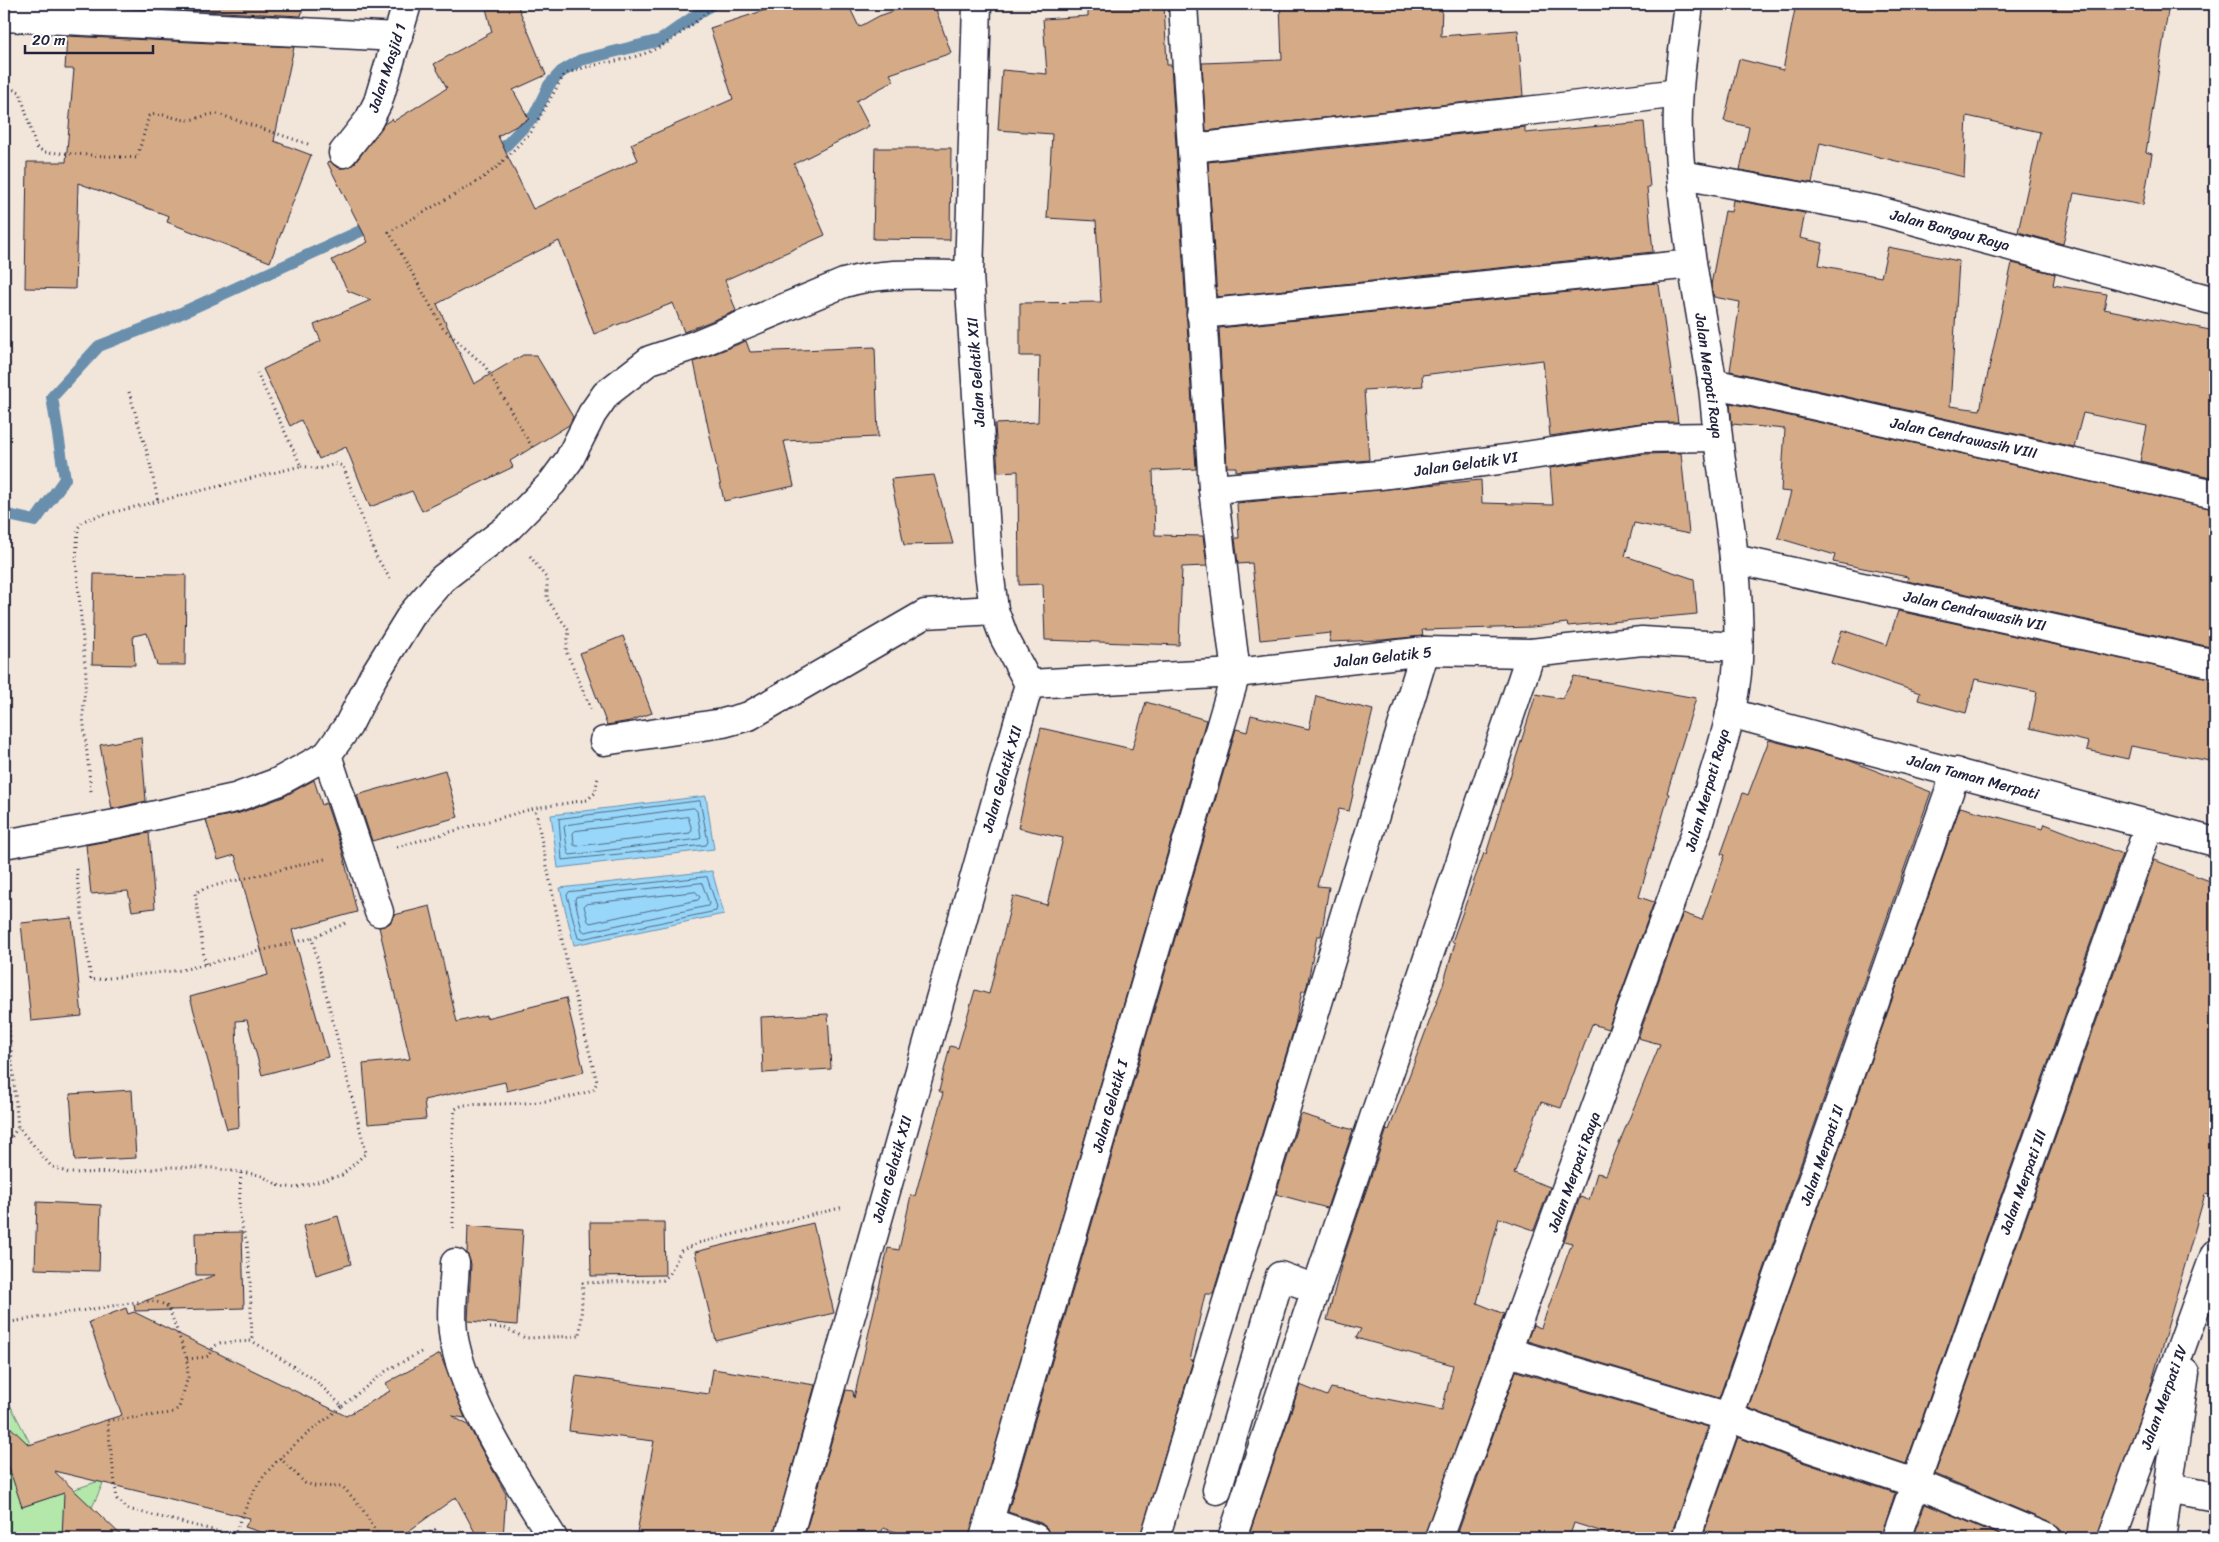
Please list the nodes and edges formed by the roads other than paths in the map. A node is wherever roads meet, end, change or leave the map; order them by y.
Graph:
1 (407, 4) edge
2 (977, 4) edge
3 (1183, 4) edge
4 (1689, 4) edge
5 (4, 17) edge
6 (398, 37) junction
7 (1678, 93) junction
8 (1193, 148) junction
9 (343, 154) road end
10 (1682, 175) junction
11 (1692, 264) junction
12 (969, 275) junction
13 (2215, 301) edge
14 (1201, 314) junction
15 (1712, 383) junction
16 (1717, 438) junction
17 (1213, 489) junction
18 (2215, 494) edge
19 (1734, 559) junction
20 (994, 610) junction
21 (1738, 647) junction
22 (1425, 651) junction
23 (1531, 653) junction
24 (2215, 664) edge
25 (1236, 673) junction
26 (1028, 684) junction
27 (1730, 713) junction
28 (604, 741) road end
29 (328, 755) junction
30 (1956, 772) junction
31 (2149, 826) junction
32 (2215, 842) edge
33 (4, 844) edge
34 (379, 912) road end
35 (2215, 1254) edge
36 (455, 1263) road end
37 (1316, 1289) junction
38 (2192, 1322) junction
39 (1508, 1352) junction
40 (1729, 1418) junction
41 (1915, 1483) junction
42 (2169, 1488) junction
43 (1216, 1490) dead end
44 (2215, 1497) edge
45 (986, 1530) edge
46 (553, 1538) edge
47 (788, 1538) edge
48 (1036, 1538) edge
49 (1155, 1538) edge
50 (1232, 1538) edge
51 (1438, 1538) edge
52 (1686, 1538) edge
53 (1896, 1538) edge
54 (2047, 1538) edge
55 (2112, 1538) edge
56 (2161, 1538) edge

1 - 6 street, Jalan Masjid 1
2 - 12 street, Jalan Gelatik XII
3 - 8 street
4 - 7 street, Jalan Merpati Raya
5 - 6 street
6 - 9 street, Jalan Masjid 1
7 - 8 street
7 - 10 street, Jalan Merpati Raya
8 - 14 street
10 - 11 street, Jalan Merpati Raya
10 - 13 street, Jalan Bangau Raya
11 - 14 street
11 - 15 street, Jalan Merpati Raya
12 - 20 street, Jalan Gelatik XII
12 - 29 street
14 - 17 street
15 - 16 street, Jalan Merpati Raya
15 - 18 street, Jalan Cendrawasih VIII
16 - 17 street, Jalan Gelatik VI
16 - 19 street, Jalan Merpati Raya
17 - 25 street
19 - 21 street, Jalan Merpati Raya
19 - 24 street, Jalan Cendrawasih VII
20 - 26 street, Jalan Gelatik XII
20 - 28 street
21 - 23 street, Jalan Gelatik 5
21 - 27 street, Jalan Merpati Raya
22 - 23 street, Jalan Gelatik 5
22 - 25 street, Jalan Gelatik 5
22 - 49 street
23 - 37 street
25 - 26 street, Jalan Gelatik 5
25 - 45 street, Jalan Gelatik I
26 - 47 street, Jalan Gelatik XII
27 - 30 street, Jalan Taman Merpati
27 - 39 street, Jalan Merpati Raya
29 - 33 street
29 - 34 street
30 - 31 street, Jalan Taman Merpati
30 - 40 street, Jalan Merpati II
31 - 32 street, Jalan Taman Merpati
31 - 41 street, Jalan Merpati III
35 - 38 street, Jalan Merpati IV
36 - 46 street
37 - 43 street
37 - 50 street
38 - 42 street
38 - 55 street, Jalan Merpati IV
39 - 40 street
39 - 51 street, Jalan Merpati Raya
40 - 41 street
40 - 52 street, Jalan Merpati II
41 - 53 street, Jalan Merpati III
41 - 54 street
42 - 44 street
42 - 56 street
45 - 48 street

